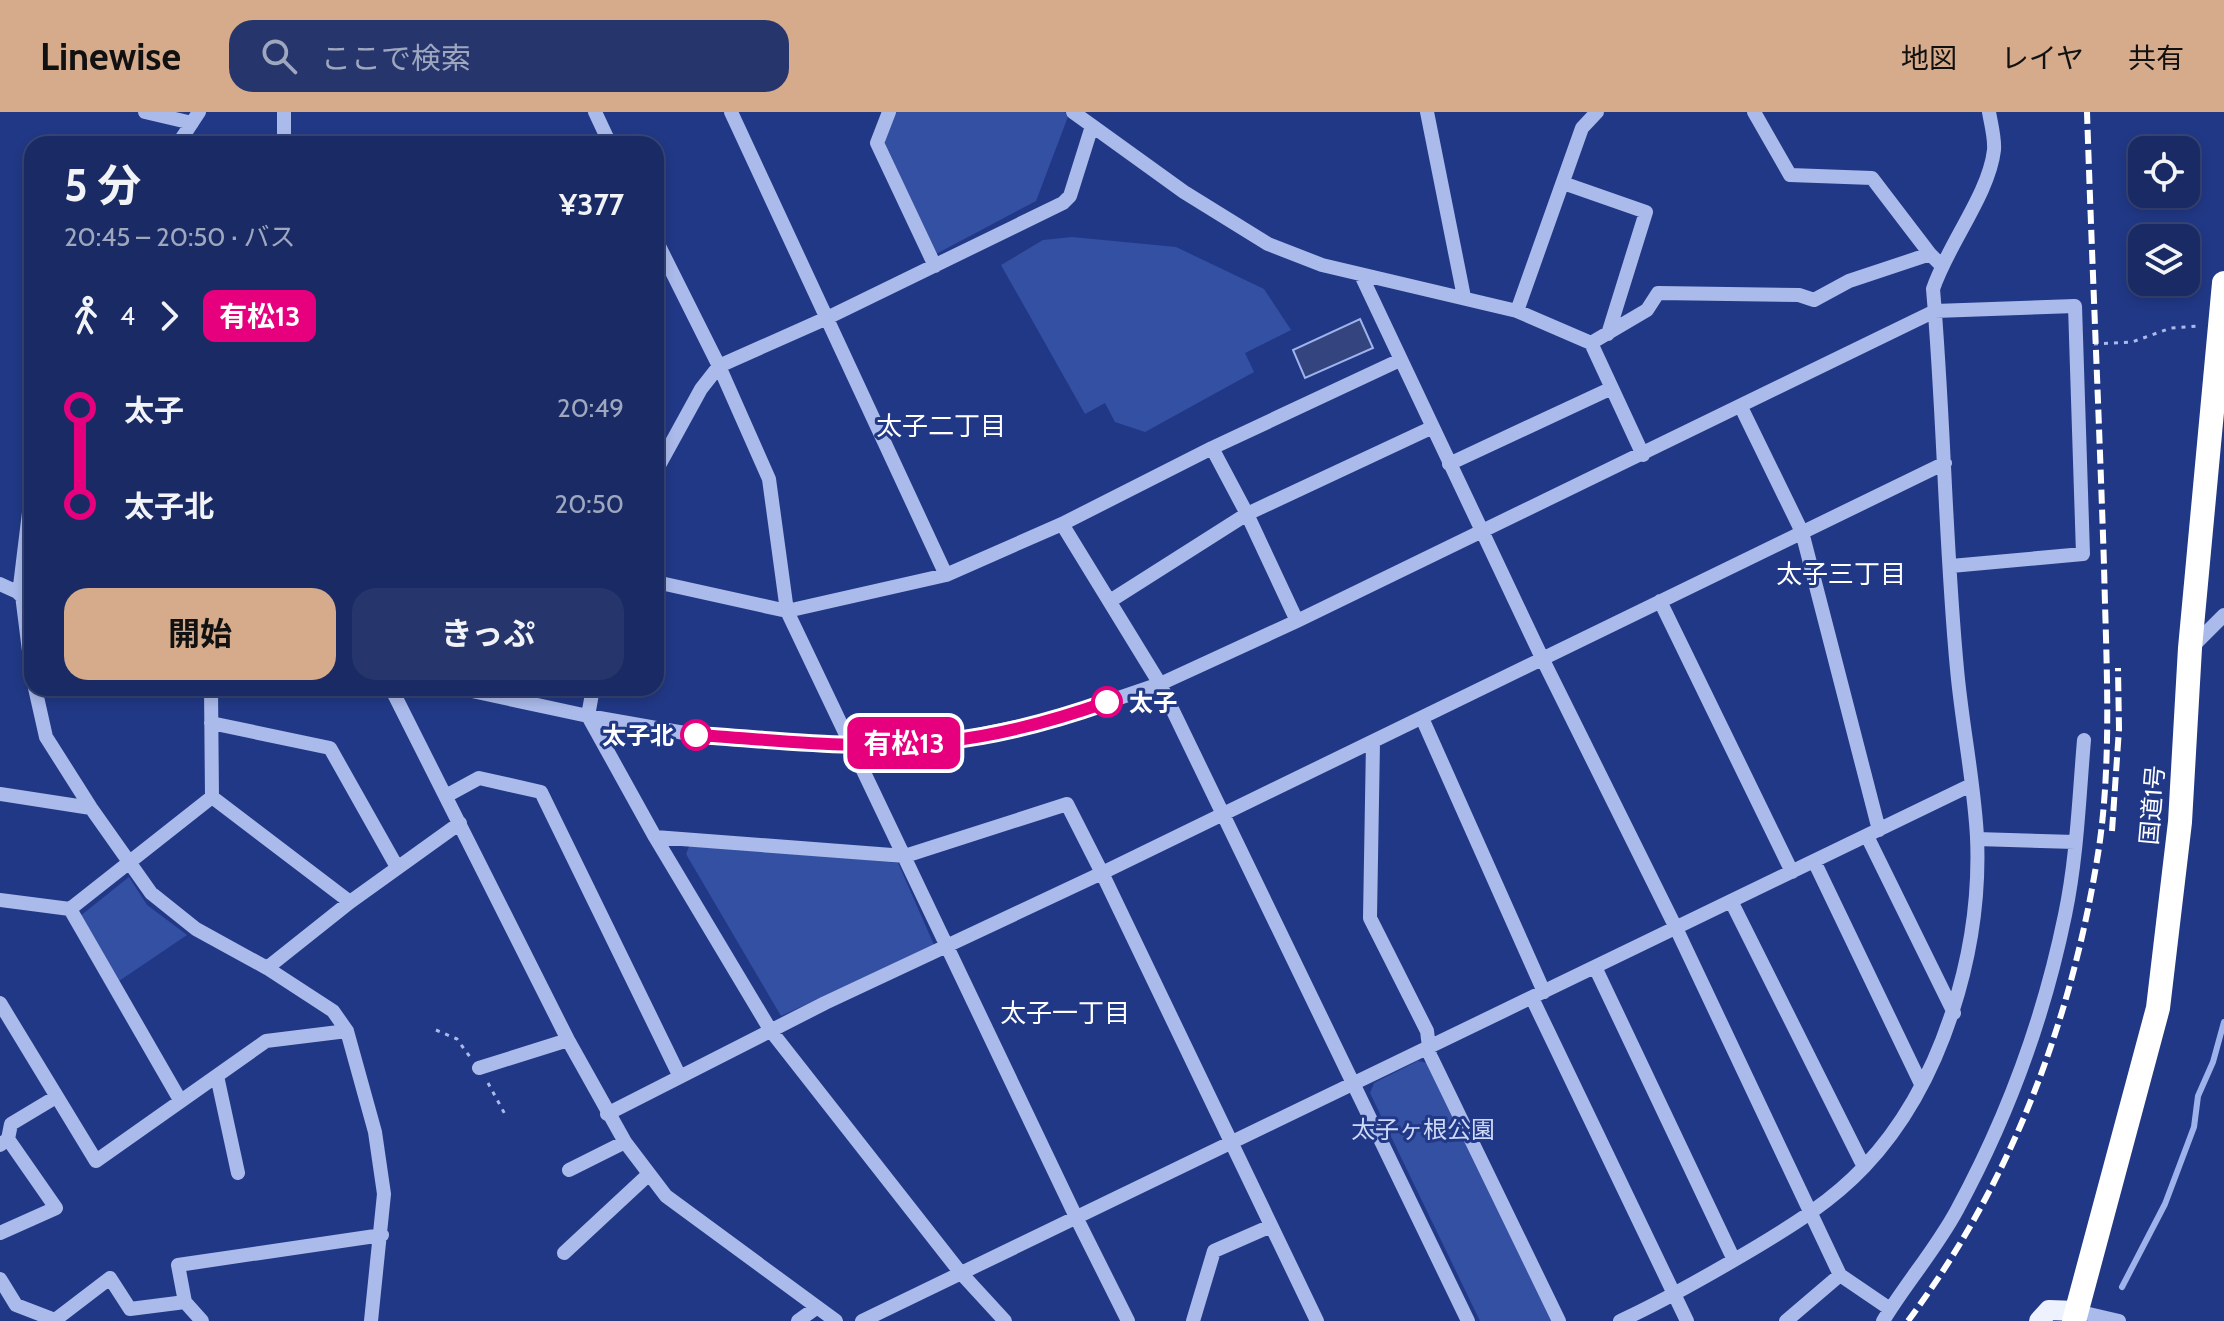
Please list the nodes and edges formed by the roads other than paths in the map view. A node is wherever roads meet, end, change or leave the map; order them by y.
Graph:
1 (145, 112) edge
2 (284, 112) edge
3 (595, 112) edge
4 (731, 112) edge
5 (889, 112) edge
6 (1073, 112) edge
7 (1427, 112) edge
8 (1597, 112) edge
9 (1754, 112) edge
10 (1989, 112) edge
11 (195, 118) edge
12 (1092, 126) junction
13 (183, 136) edge
14 (284, 136) edge
15 (606, 136) edge
16 (1563, 183) junction
17 (1930, 254) junction
18 (664, 256) edge
19 (1941, 265) junction
20 (935, 266) junction
21 (1361, 275) junction
22 (2224, 283) edge
23 (1464, 297) junction
24 (1517, 311) junction
25 (1935, 311) junction
26 (827, 318) junction
27 (1608, 334) junction
28 (1591, 343) junction
29 (1400, 360) junction
30 (719, 366) junction
31 (1612, 388) junction
32 (1741, 407) junction
33 (1431, 428) junction
34 (1212, 448) junction
35 (1643, 455) junction
36 (664, 456) edge
37 (1945, 463) junction
38 (1449, 464) junction
39 (1247, 514) junction
40 (1062, 524) junction
41 (1802, 532) junction
42 (1482, 533) junction
43 (24, 534) edge
44 (1951, 566) junction
45 (946, 575) junction
46 (664, 584) edge
47 (14, 592) edge
48 (1110, 601) junction
49 (1660, 601) junction
50 (787, 611) junction
51 (2224, 615) edge
52 (1297, 621) junction
53 (24, 638) edge
54 (2190, 648) junction
55 (1543, 660) junction
56 (1160, 684) junction
57 (37, 696) edge
58 (211, 696) edge
59 (395, 696) edge
60 (495, 696) edge
61 (592, 696) edge
62 (588, 716) junction
63 (1422, 718) junction
64 (211, 723) junction
65 (2084, 740) dead end
66 (1373, 742) junction
67 (851, 746) junction
68 (1971, 785) junction
69 (0, 794) edge
70 (446, 796) junction
71 (212, 797) junction
72 (91, 808) junction
73 (1222, 814) junction
74 (460, 823) junction
75 (1873, 833) junction
76 (655, 837) junction
77 (1977, 839) junction
78 (2075, 842) junction
79 (905, 856) junction
80 (1814, 861) junction
81 (130, 863) junction
82 (397, 867) junction
83 (1792, 872) junction
84 (1102, 873) junction
85 (0, 900) edge
86 (1731, 901) junction
87 (350, 902) junction
88 (70, 909) junction
89 (1676, 928) junction
90 (947, 947) junction
91 (1595, 967) junction
92 (267, 968) junction
93 (1538, 995) junction
94 (0, 1003) edge
95 (1954, 1013) junction
96 (347, 1031) junction
97 (771, 1031) junction
98 (568, 1040) junction
99 (1430, 1047) junction
100 (479, 1068) dead end
101 (217, 1076) junction
102 (680, 1077) junction
103 (1353, 1084) junction
104 (1921, 1084) junction
105 (56, 1097) junction
106 (180, 1100) junction
107 (607, 1114) junction
108 (4, 1142) edge
109 (625, 1142) junction
110 (1231, 1143) junction
111 (1864, 1167) junction
112 (569, 1170) dead end
113 (238, 1173) dead end
114 (649, 1174) junction
115 (1811, 1214) junction
116 (1076, 1217) junction
117 (1271, 1226) junction
118 (0, 1233) edge
119 (382, 1235) junction
120 (564, 1253) dead end
121 (1734, 1260) junction
122 (960, 1272) junction
123 (1840, 1275) junction
124 (0, 1279) edge
125 (1674, 1296) junction
126 (185, 1302) junction
127 (816, 1308) junction
128 (1886, 1315) edge
129 (2075, 1316) edge
130 (202, 1321) edge
131 (371, 1321) edge
132 (798, 1321) edge
133 (836, 1321) edge
134 (862, 1321) edge
135 (1005, 1321) edge
136 (1128, 1321) edge
137 (1193, 1321) edge
138 (1317, 1321) edge
139 (1468, 1321) edge
140 (1559, 1321) edge
141 (1620, 1321) edge
142 (1687, 1321) edge
143 (1786, 1321) edge
144 (2039, 1321) edge
145 (2119, 1321) edge

1 - 11 street
2 - 14 street
3 - 15 street
4 - 26 street
5 - 20 street
6 - 12 street
7 - 23 street
8 - 16 street
9 - 17 street
10 - 19 street
11 - 13 street
12 - 20 street
12 - 21 street
16 - 24 street
16 - 27 street
17 - 19 street
17 - 27 street
18 - 30 street
19 - 25 street
20 - 26 street
21 - 23 street
21 - 29 street
22 - 54 highway, 国道1号
23 - 24 street
24 - 28 street
25 - 32 street
25 - 37 street
25 - 44 street
26 - 30 street
26 - 45 street
27 - 28 street
28 - 31 street
29 - 33 street
29 - 34 street
30 - 36 street
30 - 50 street
31 - 35 street
31 - 38 street
32 - 35 street
32 - 41 street
33 - 38 street
33 - 39 street
34 - 39 street
34 - 40 street
35 - 42 street
37 - 41 street
37 - 44 street
38 - 42 street
39 - 48 street
39 - 52 street
40 - 45 street
40 - 48 street
41 - 49 street
41 - 75 street
42 - 52 street
42 - 55 street
43 - 47 street
44 - 68 street
45 - 50 street
46 - 50 street
47 - 53 street
48 - 56 street
49 - 55 street
49 - 83 street
50 - 67 street
51 - 54 street
52 - 56 street
54 - 129 highway, 国道1号
55 - 63 street
55 - 89 street
56 - 67 street
56 - 73 street
57 - 72 street
58 - 64 street
59 - 70 street
60 - 62 street
61 - 62 street
62 - 67 street
62 - 76 street
63 - 66 street
63 - 93 street
64 - 71 street
64 - 82 street
65 - 78 street
66 - 73 street
66 - 99 street
67 - 79 street
68 - 75 street
68 - 77 street
69 - 72 street
70 - 74 street
70 - 102 street
71 - 81 street
71 - 87 street
72 - 81 street
73 - 84 street
73 - 103 street
74 - 82 street
74 - 98 street
75 - 80 street
75 - 95 street
76 - 79 street
76 - 97 street
77 - 78 street
77 - 95 street
78 - 128 street
79 - 84 street
79 - 90 street
80 - 83 street
80 - 104 street
81 - 88 street
81 - 92 street
82 - 87 street
83 - 86 street
84 - 90 street
84 - 110 street
85 - 88 street
86 - 89 street
86 - 111 street
87 - 92 street
88 - 106 street
89 - 91 street
89 - 115 street
90 - 97 street
90 - 116 street
91 - 93 street
91 - 121 street
92 - 96 street
93 - 99 street
93 - 125 street
94 - 105 street
95 - 104 street
96 - 101 street
96 - 119 street
97 - 102 street
97 - 122 street
98 - 100 street
98 - 107 street
99 - 103 street
99 - 140 street
101 - 106 street
101 - 113 street
102 - 107 street
103 - 110 street
103 - 139 street
104 - 111 street
105 - 106 street
105 - 108 street
107 - 109 street
108 - 118 street
109 - 112 street
109 - 114 street
110 - 116 street
110 - 117 street
111 - 115 street
114 - 120 street
114 - 127 street
115 - 121 street
115 - 123 street
116 - 122 street
116 - 136 street
117 - 137 street
117 - 138 street
119 - 126 street
119 - 131 street
121 - 125 street
122 - 134 street
122 - 135 street
123 - 128 street
123 - 143 street
124 - 126 street
125 - 141 street
125 - 142 street
126 - 130 street
127 - 132 street
127 - 133 street
129 - 144 main road
129 - 145 street

